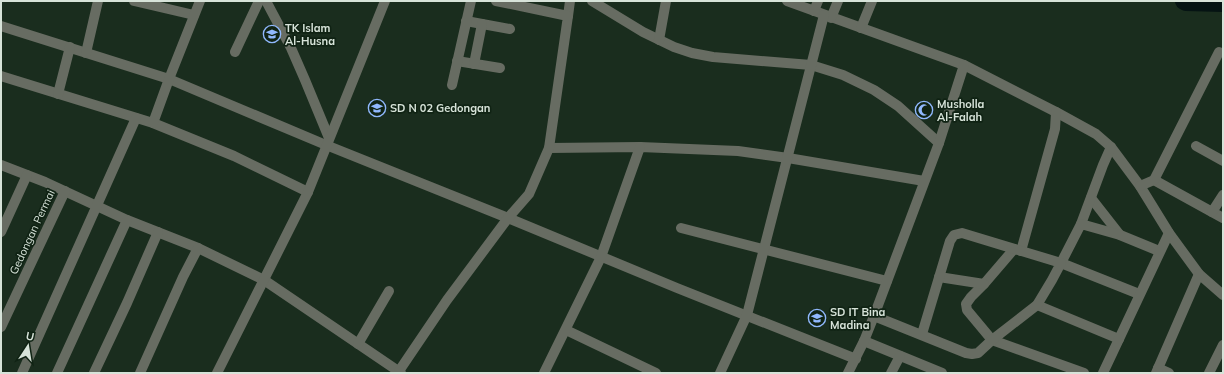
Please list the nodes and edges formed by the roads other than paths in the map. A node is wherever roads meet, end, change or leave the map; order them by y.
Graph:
1 (98, 1) edge
2 (200, 1) edge
3 (259, 1) edge
4 (266, 1) edge
5 (385, 1) edge
6 (471, 1) edge
7 (496, 1) edge
8 (570, 1) edge
9 (592, 1) edge
10 (666, 1) edge
11 (787, 1) edge
12 (818, 1) edge
13 (838, 1) edge
14 (872, 1) edge
15 (140, 2) edge
16 (814, 11) junction
17 (194, 15) junction
18 (568, 16) junction
19 (828, 16) junction
20 (466, 21) junction
21 (482, 24) junction
22 (1, 26) edge
23 (862, 28) junction
24 (510, 29) dead end
25 (659, 40) junction
26 (70, 47) junction
27 (235, 52) dead end
28 (1219, 52) dead end
29 (86, 53) junction
30 (458, 61) junction
31 (474, 64) junction
32 (811, 65) junction
33 (964, 65) junction
34 (500, 68) dead end
35 (1, 76) edge
36 (169, 79) junction
37 (452, 85) dead end
38 (58, 94) junction
39 (1056, 112) junction
40 (136, 118) junction
41 (153, 123) junction
42 (328, 142) junction
43 (939, 143) junction
44 (1196, 146) dead end
45 (640, 147) junction
46 (1111, 147) junction
47 (549, 148) junction
48 (788, 158) junction
49 (1223, 161) edge
50 (1, 165) edge
51 (27, 175) junction
52 (1154, 180) junction
53 (924, 181) junction
54 (1140, 186) junction
55 (65, 191) junction
56 (308, 192) junction
57 (1223, 195) edge
58 (1091, 198) junction
59 (97, 206) junction
60 (1212, 212) junction
61 (508, 218) junction
62 (1223, 218) edge
63 (127, 220) junction
64 (1081, 224) junction
65 (681, 228) dead end
66 (1, 232) edge
67 (158, 232) junction
68 (1169, 233) junction
69 (1120, 235) junction
70 (198, 248) junction
71 (763, 249) junction
72 (1018, 250) junction
73 (1159, 251) junction
74 (601, 257) junction
75 (1061, 263) junction
76 (1199, 274) junction
77 (939, 277) junction
78 (264, 280) junction
79 (887, 281) junction
80 (984, 284) junction
81 (389, 291) dead end
82 (1139, 294) junction
83 (1223, 295) edge
84 (1038, 305) junction
85 (747, 315) junction
86 (874, 316) junction
87 (1, 327) edge
88 (566, 330) junction
89 (922, 334) junction
90 (1119, 339) junction
91 (992, 340) junction
92 (864, 341) junction
93 (358, 344) junction
94 (1223, 345) edge
95 (900, 356) junction
96 (856, 359) junction
97 (1157, 371) edge
98 (400, 372) edge
99 (22, 373) edge
100 (57, 373) edge
101 (94, 373) edge
102 (140, 373) edge
103 (217, 373) edge
104 (544, 373) edge
105 (656, 373) edge
106 (720, 373) edge
107 (848, 373) edge
108 (891, 373) edge
109 (940, 373) edge
110 (1084, 373) edge
111 (1103, 373) edge
112 (1168, 373) edge
113 (1209, 373) edge

1 - 29 street
2 - 17 street
3 - 27 street
4 - 42 street
5 - 42 street
6 - 20 street
7 - 18 street
8 - 18 street
9 - 25 street
10 - 25 street
11 - 16 street
12 - 16 street
13 - 19 street
14 - 23 street
15 - 17 street
16 - 19 street
17 - 36 street
18 - 47 street
19 - 23 street
19 - 32 street
20 - 21 street
20 - 30 street
21 - 24 street
21 - 31 street
22 - 26 street
23 - 33 street
25 - 32 street
26 - 29 street
26 - 38 street
28 - 52 street
29 - 36 street
30 - 31 street
30 - 37 street
31 - 34 street
32 - 43 street
32 - 48 street
33 - 39 street
33 - 43 street
35 - 38 street
36 - 41 street
36 - 42 street
38 - 40 street
39 - 46 street
39 - 72 street
40 - 41 street
40 - 59 street
41 - 56 street
42 - 56 street
42 - 61 street
43 - 53 street
44 - 49 street
45 - 47 street
45 - 48 street
45 - 74 street
46 - 54 street
46 - 58 street
47 - 61 street
48 - 53 street
48 - 71 street
50 - 51 street
51 - 55 street
51 - 66 street
52 - 54 street
52 - 60 street
53 - 79 street
54 - 68 street
55 - 59 street
55 - 87 street, Gedongan Permai
56 - 78 street
57 - 60 street
58 - 64 street
58 - 69 street
59 - 63 street
59 - 99 street
60 - 62 street
61 - 74 street
61 - 98 street
63 - 67 street
63 - 100 street
64 - 69 street
64 - 75 street
65 - 71 street
67 - 70 street
67 - 101 street
68 - 73 street
68 - 76 street
69 - 73 street
70 - 78 street
70 - 102 street
71 - 79 street
71 - 85 street
72 - 75 street
72 - 77 street
72 - 80 street
73 - 82 street
74 - 85 street
74 - 88 street
75 - 82 street
75 - 84 street
76 - 83 street
76 - 97 street
77 - 80 street
77 - 89 street
78 - 93 street
78 - 103 street
79 - 86 street
80 - 91 street
81 - 93 street
82 - 90 street
84 - 90 street
84 - 91 street
85 - 96 street
85 - 106 street
86 - 89 street
86 - 92 street
88 - 104 street
88 - 105 street
89 - 91 street
90 - 111 street
91 - 110 street
92 - 95 street
92 - 96 street
93 - 98 street
94 - 113 street
95 - 108 street
95 - 109 street
96 - 107 street
97 - 112 street

